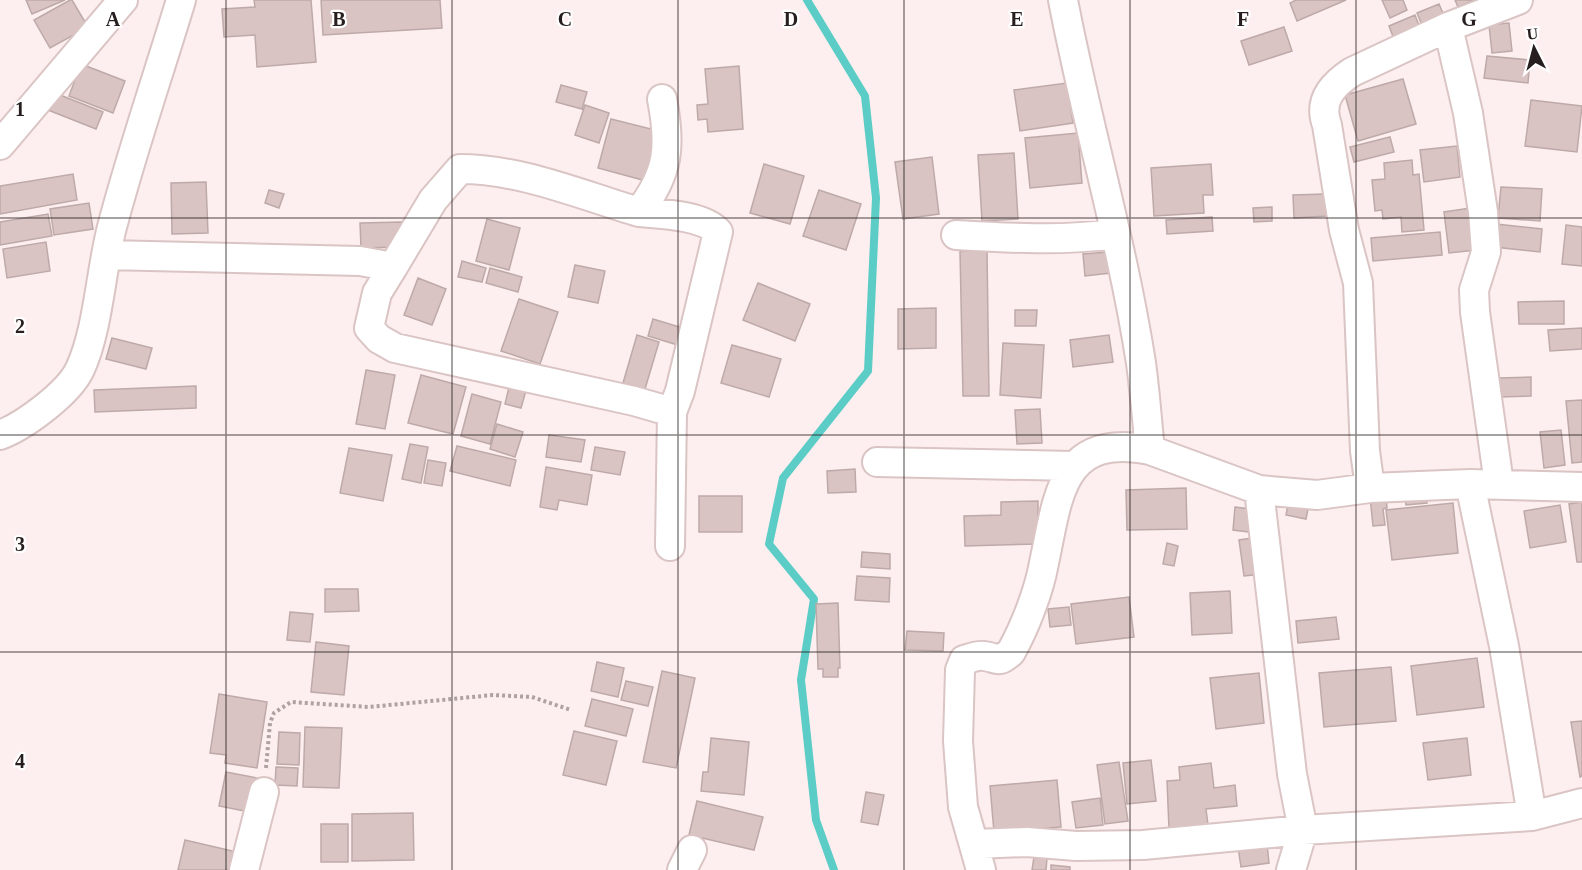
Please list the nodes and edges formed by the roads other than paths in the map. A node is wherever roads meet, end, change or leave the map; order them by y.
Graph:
1 (123, 0) edge
2 (181, 0) edge
3 (1063, 0) edge
4 (1518, 0) edge
5 (1448, 27) junction
6 (662, 99) dead end
7 (0, 145) edge
8 (639, 213) junction
9 (1115, 234) junction
10 (956, 235) dead end
11 (107, 255) junction
12 (393, 267) junction
13 (672, 412) junction
14 (0, 435) edge
15 (1150, 450) junction
16 (877, 462) dead end
17 (1073, 466) junction
18 (1470, 484) junction
19 (1499, 484) junction
20 (1582, 487) edge
21 (1370, 488) junction
22 (1259, 490) junction
23 (670, 546) dead end
24 (264, 792) road end
25 (1582, 803) edge
26 (1532, 816) junction
27 (1303, 830) junction
28 (978, 857) edge
29 (244, 870) edge
30 (1291, 870) edge

1 - 7 street
2 - 11 street
3 - 9 street
4 - 5 street
5 - 19 street
5 - 21 street
6 - 8 street
8 - 12 street
8 - 13 street
9 - 10 street
9 - 15 street
11 - 12 street
11 - 14 street
12 - 13 street
13 - 23 street
15 - 17 street
15 - 22 street
16 - 17 street
17 - 28 street
18 - 19 street
18 - 21 street
18 - 26 street
19 - 20 street
21 - 22 street
22 - 27 street
24 - 29 street
25 - 26 street
26 - 27 street
27 - 28 street
27 - 30 street

